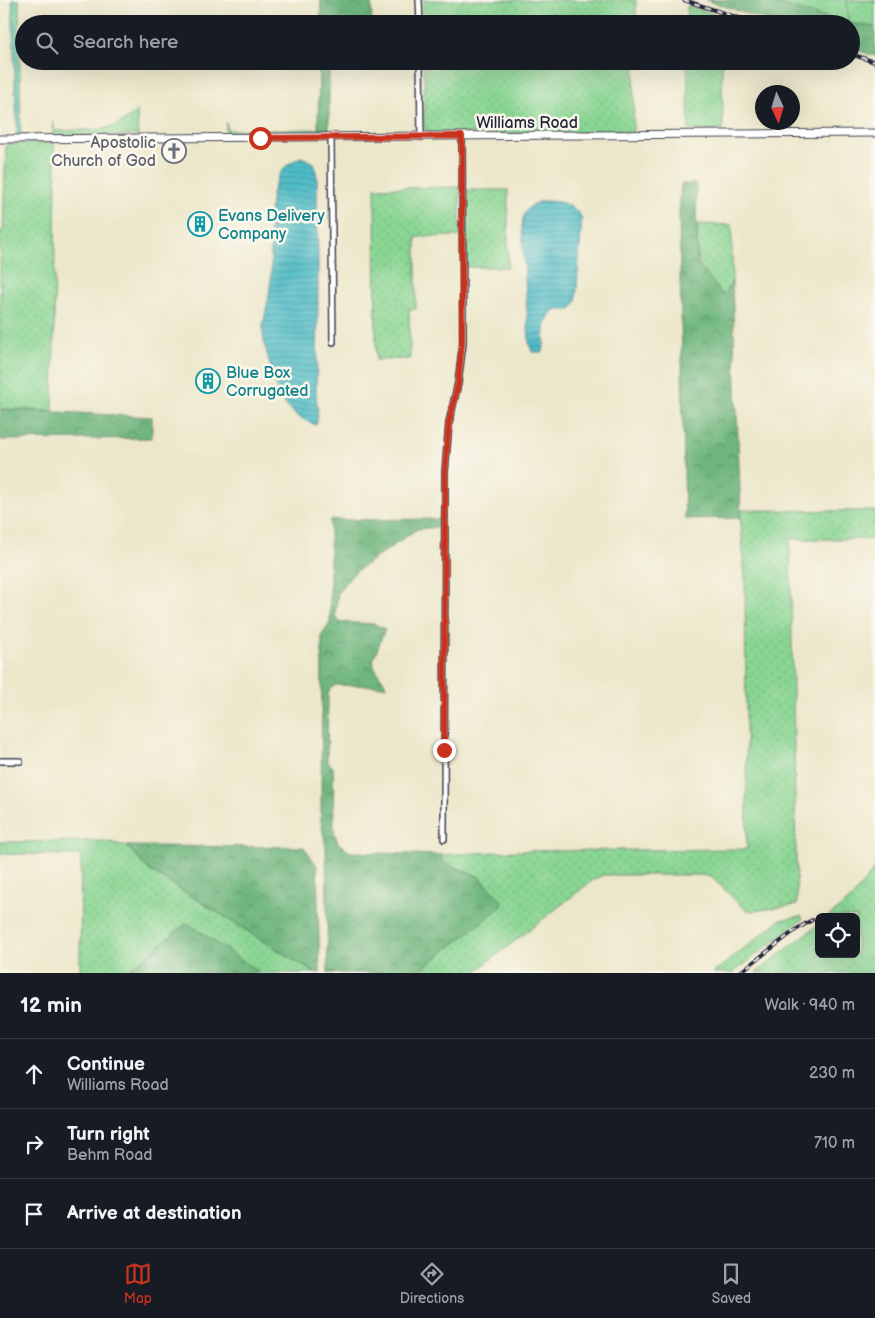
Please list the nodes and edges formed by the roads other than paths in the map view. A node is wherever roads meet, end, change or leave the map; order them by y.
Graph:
1 (420, 0) edge
2 (420, 15) edge
3 (420, 70) edge
4 (875, 133) edge
5 (462, 136) junction
6 (331, 137) junction
7 (420, 137) junction
8 (0, 139) edge
9 (333, 342) dead end
10 (0, 761) edge
11 (20, 761) dead end
12 (444, 839) dead end

1 - 2 street
3 - 7 street
4 - 5 main road, Williams Road
5 - 7 main road, Williams Road
5 - 12 street
6 - 7 main road, Williams Road
6 - 8 main road, Williams Road
6 - 9 street
10 - 11 street

